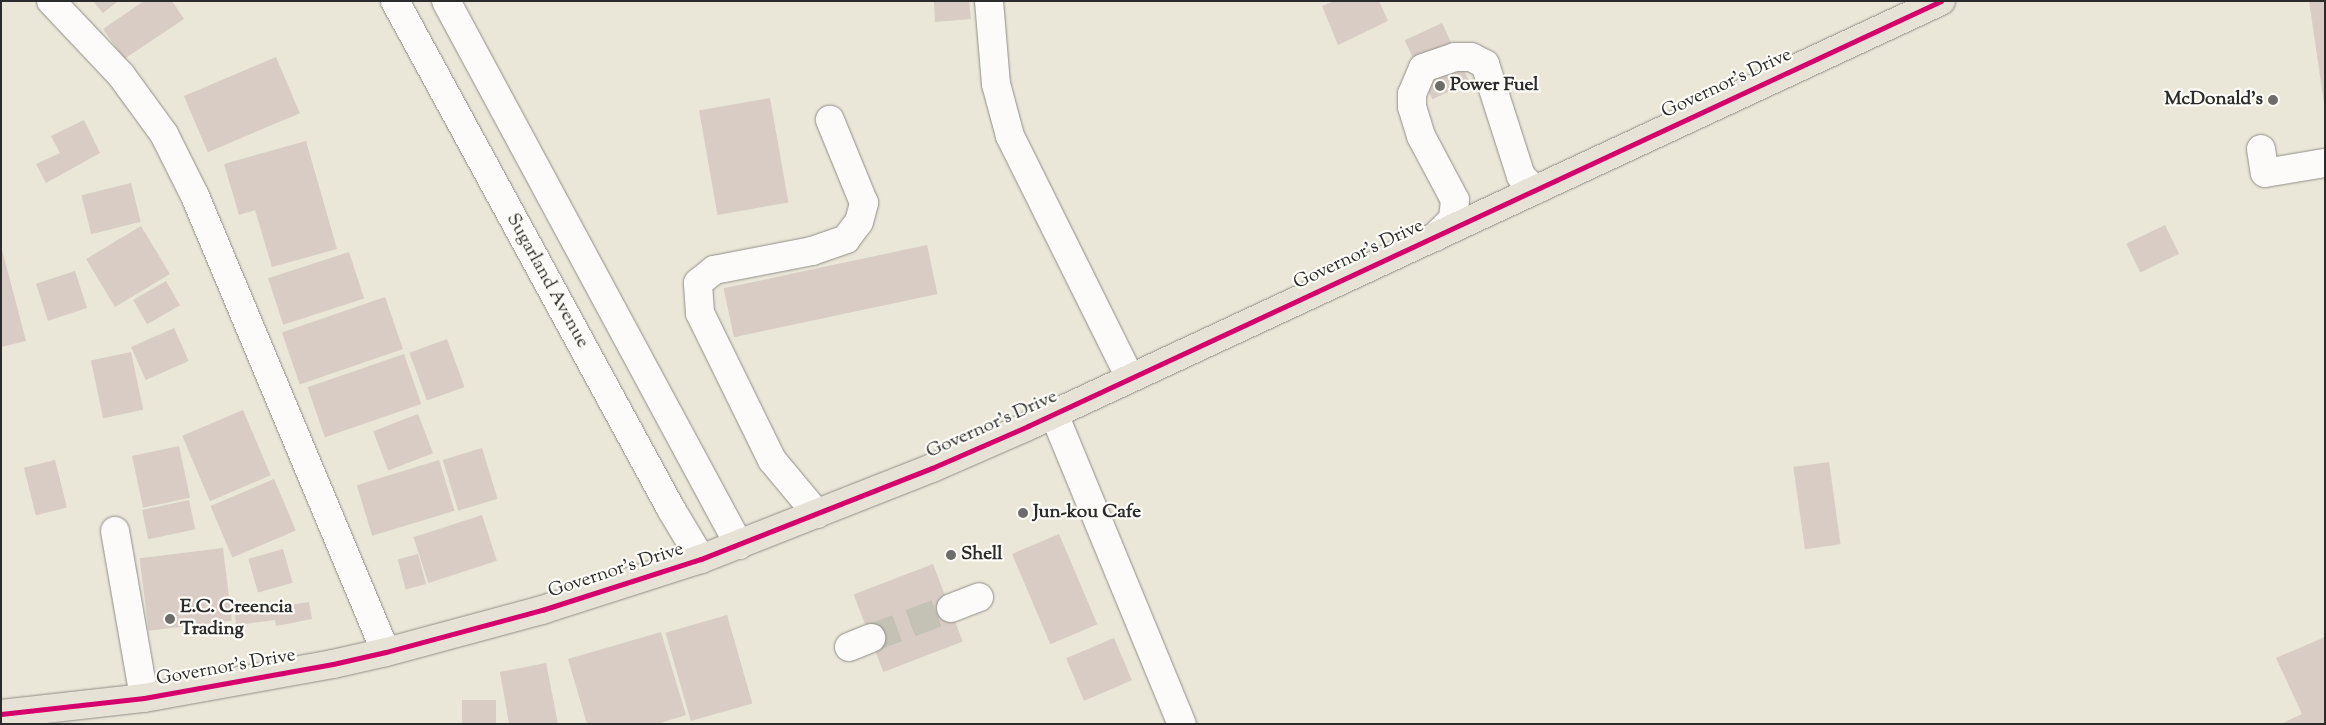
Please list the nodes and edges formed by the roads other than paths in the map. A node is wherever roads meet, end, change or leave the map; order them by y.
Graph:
1 (51, 1) edge
2 (395, 1) edge
3 (446, 1) edge
4 (989, 1) edge
5 (1941, 1) edge
6 (830, 120) dead end
7 (2261, 149) dead end
8 (2325, 163) edge
9 (1535, 190) junction
10 (1435, 236) junction
11 (1130, 378) junction
12 (1054, 414) junction
13 (672, 422) junction
14 (634, 442) junction
15 (817, 514) junction
16 (115, 531) dead end
17 (739, 545) junction
18 (701, 559) junction
19 (979, 598) dead end
20 (951, 608) tunnel mouth
21 (386, 652) junction
22 (144, 698) junction
23 (1, 714) edge
24 (1182, 724) edge

1 - 21 street
2 - 14 street, Sugarland Avenue
3 - 13 street
4 - 11 street
5 - 9 main road, Governor's Drive
6 - 15 street
7 - 8 street
9 - 10 main road, Governor's Drive
9 - 10 street
10 - 11 main road, Governor's Drive
11 - 12 main road, Governor's Drive
12 - 15 main road, Governor's Drive
12 - 24 street
13 - 14 street
13 - 17 street
14 - 18 street, Sugarland Avenue
15 - 17 main road, Governor's Drive
16 - 22 street
17 - 18 main road, Governor's Drive
18 - 21 main road, Governor's Drive
19 - 20 street
21 - 22 main road, Governor's Drive
22 - 23 main road, Governor's Drive

